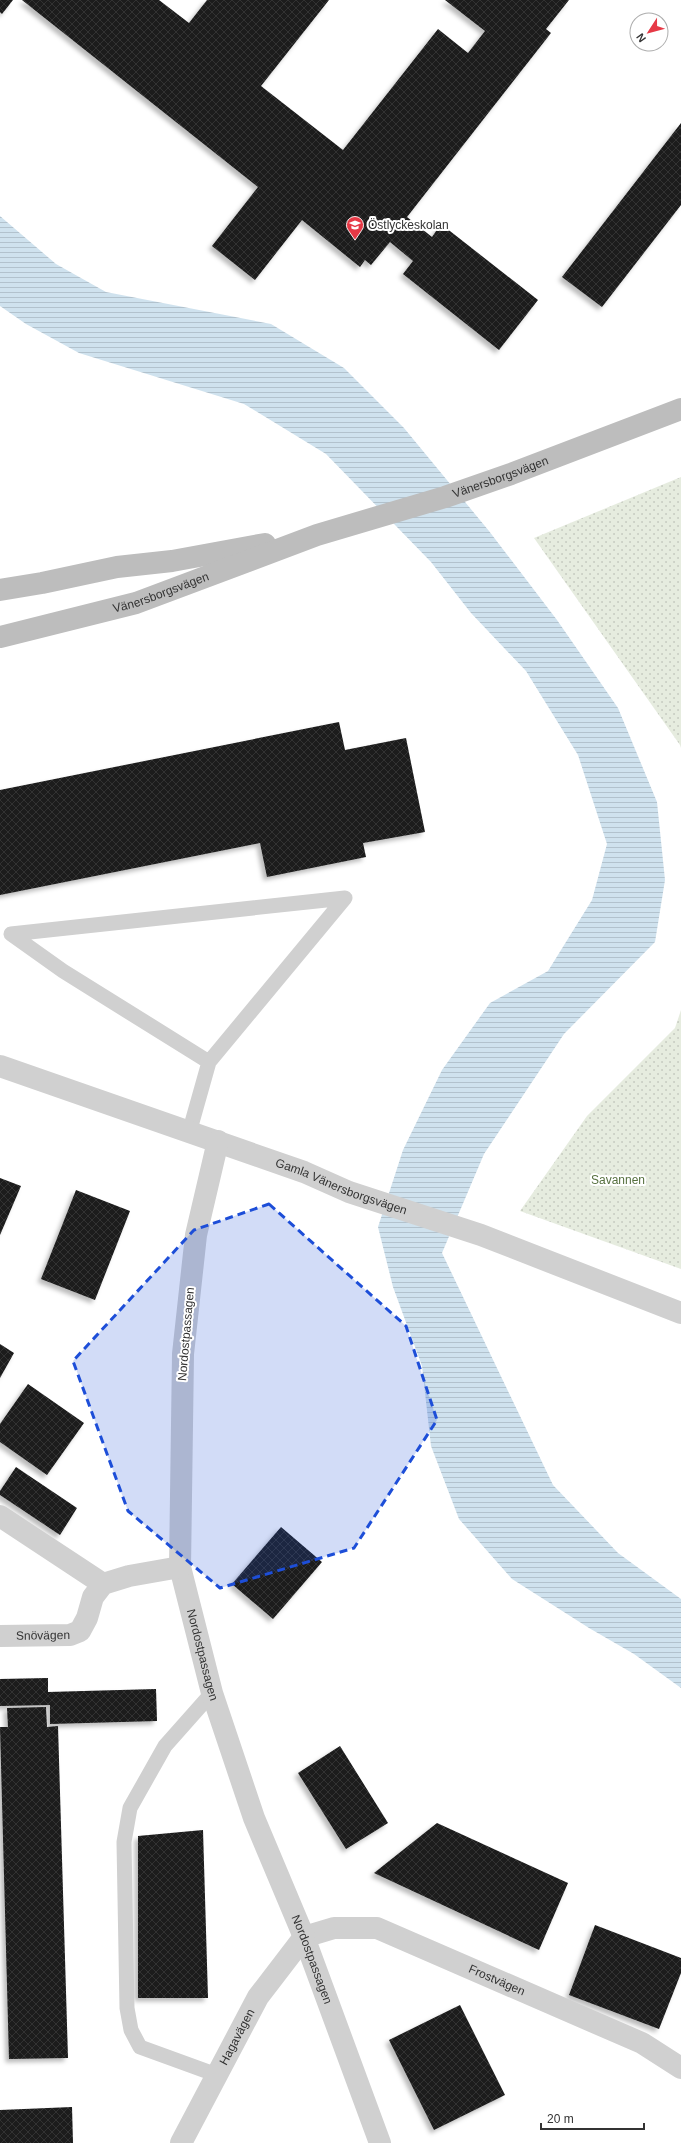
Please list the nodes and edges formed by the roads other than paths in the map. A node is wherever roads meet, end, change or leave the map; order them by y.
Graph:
1 (681, 409) edge
2 (317, 535) junction
3 (0, 590) edge
4 (0, 637) edge
5 (209, 1062) junction
6 (0, 1066) edge
7 (188, 1133) junction
8 (218, 1141) junction
9 (681, 1313) edge
10 (0, 1516) edge
11 (180, 1567) junction
12 (102, 1584) junction
13 (0, 1636) edge
14 (212, 1693) junction
15 (304, 1937) junction
16 (681, 2068) edge
17 (217, 2075) junction
18 (181, 2143) edge
19 (380, 2143) edge

1 - 2 main road, Vänersborgsvägen
2 - 3 main road, Vänersborgsvägen
2 - 4 main road, Vänersborgsvägen
5 - 5 lane
5 - 7 lane
6 - 7 street, Gamla Vänersborgsvägen
7 - 8 street, Gamla Vänersborgsvägen
8 - 9 street, Gamla Vänersborgsvägen
8 - 11 street, Nordostpassagen
10 - 12 street
11 - 12 street
11 - 14 street, Nordostpassagen
12 - 13 street, Snövägen
14 - 15 street, Nordostpassagen
14 - 17 lane
15 - 16 street, Frostvägen
15 - 17 street, Hagavägen
15 - 19 street, Nordostpassagen
17 - 18 street, Hagavägen

